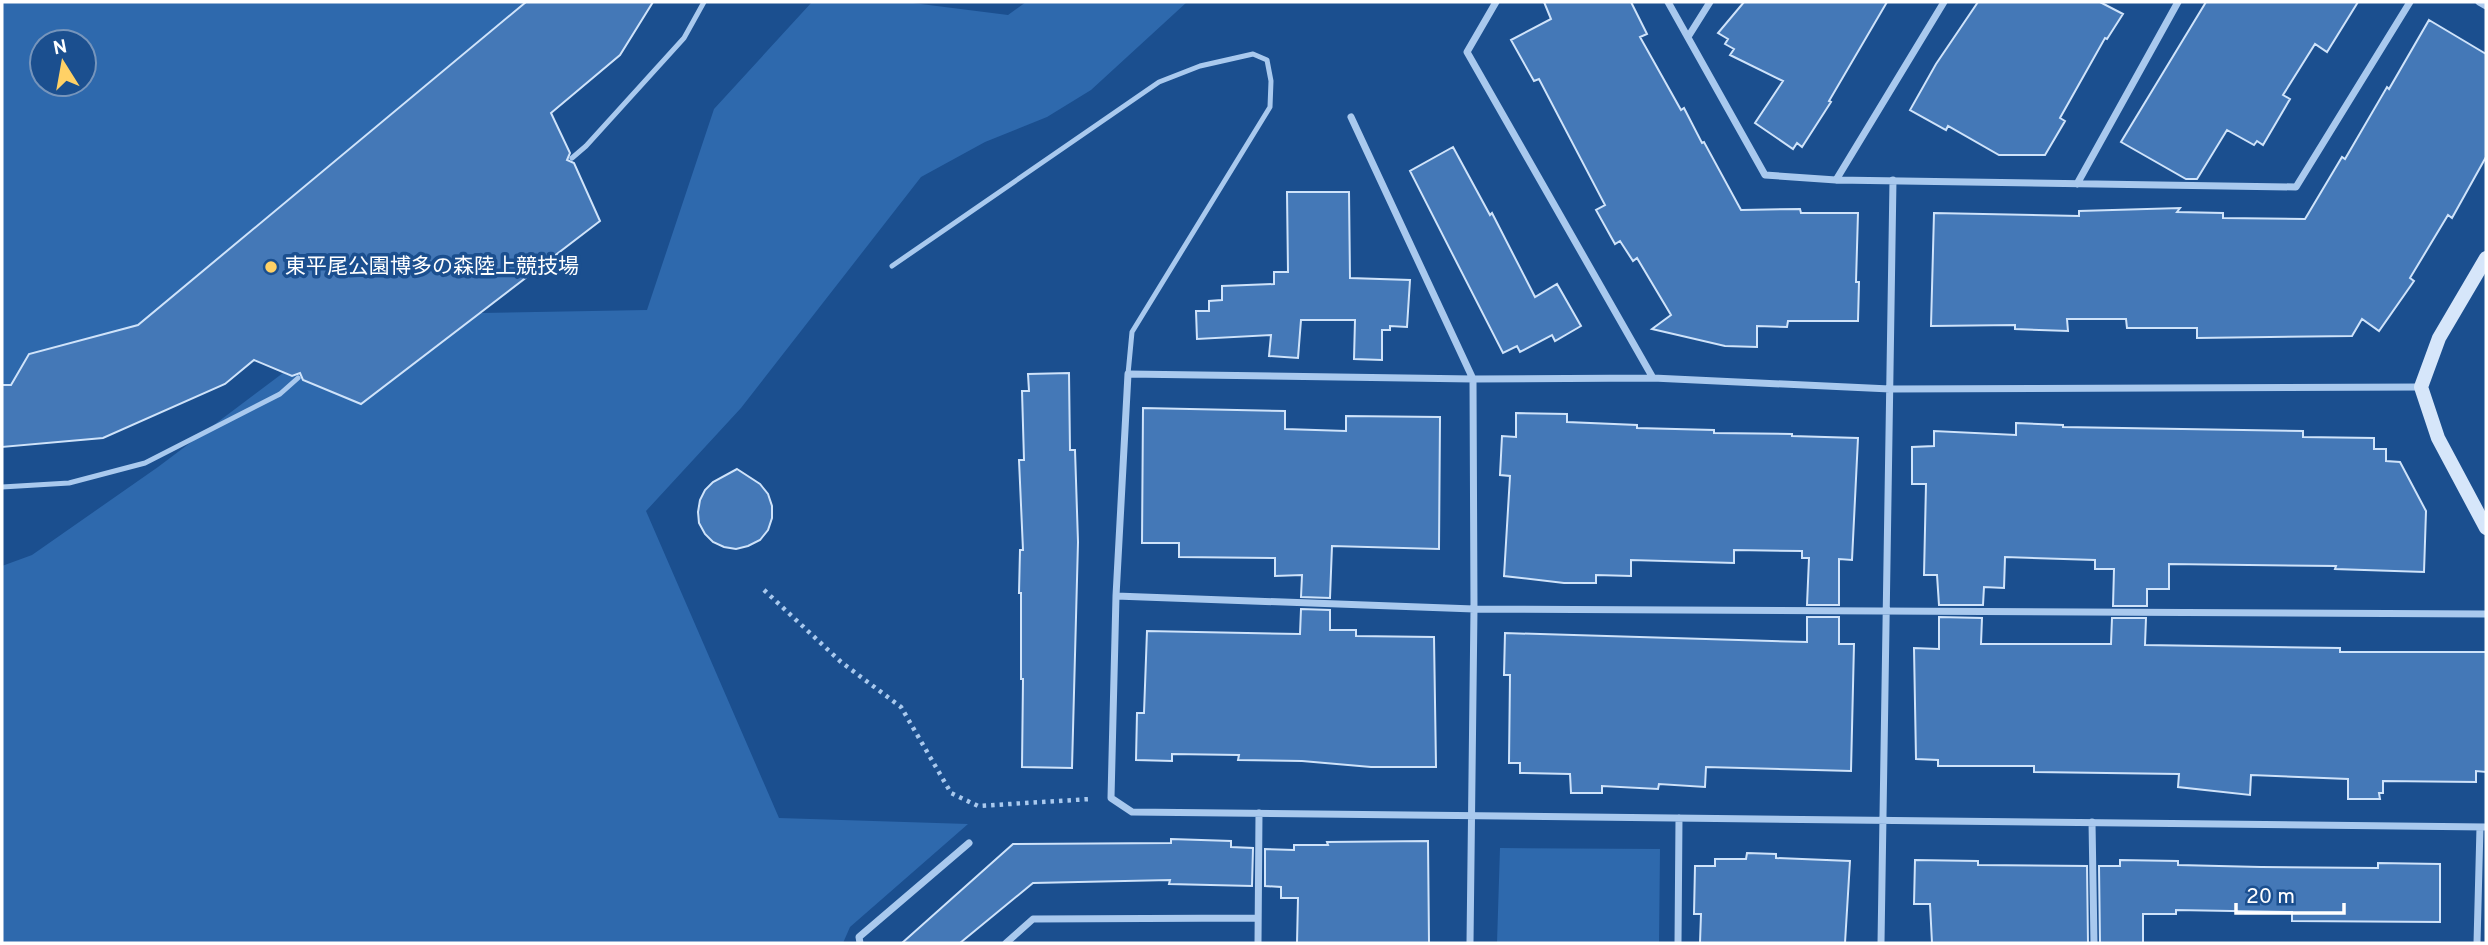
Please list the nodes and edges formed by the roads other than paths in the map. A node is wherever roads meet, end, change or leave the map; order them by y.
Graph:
1 (704, 2) edge
2 (1496, 2) edge
3 (1668, 2) edge
4 (1710, 2) edge
5 (1944, 2) edge
6 (2178, 2) edge
7 (2410, 2) edge
8 (2479, 2) edge
9 (2486, 6) edge
10 (1688, 37) junction
11 (1351, 117) dead end
12 (572, 158) dead end
13 (1836, 180) junction
14 (1893, 180) junction
15 (2077, 184) junction
16 (2486, 258) edge
17 (892, 266) dead end
18 (1128, 374) junction
19 (298, 378) dead end
20 (1473, 379) junction
21 (1653, 379) junction
22 (2421, 387) junction
23 (1889, 389) junction
24 (2, 487) edge
25 (2486, 528) edge
26 (1116, 596) junction
27 (1474, 609) junction
28 (1886, 611) junction
29 (2486, 614) edge
30 (1259, 813) junction
31 (1471, 816) junction
32 (1679, 818) junction
33 (1883, 820) junction
34 (2092, 822) junction
35 (2483, 827) edge
36 (969, 843) dead end
37 (1258, 918) junction
38 (860, 943) edge
39 (1006, 943) edge
40 (1258, 943) edge
41 (1470, 943) edge
42 (1678, 943) edge
43 (1881, 943) edge
44 (2094, 943) edge
45 (2477, 943) edge

1 - 12 lane
2 - 21 street
3 - 10 street
4 - 10 street
5 - 13 street
6 - 15 street
7 - 15 street
8 - 9 street
10 - 13 street
11 - 20 street
13 - 14 street
14 - 15 street
14 - 23 street
16 - 22 street
17 - 18 lane
18 - 20 street
18 - 26 street
19 - 24 lane
20 - 21 street
20 - 27 street
21 - 23 street
22 - 23 street
22 - 25 street
23 - 28 street
26 - 27 street
26 - 30 street
27 - 28 street
27 - 31 street
28 - 29 street
28 - 33 street
30 - 31 street
30 - 37 street
31 - 32 street
31 - 41 street
32 - 33 street
32 - 42 street
33 - 34 street
33 - 43 street
34 - 35 street
34 - 44 street
35 - 45 street
36 - 38 street
37 - 39 street
37 - 40 street

